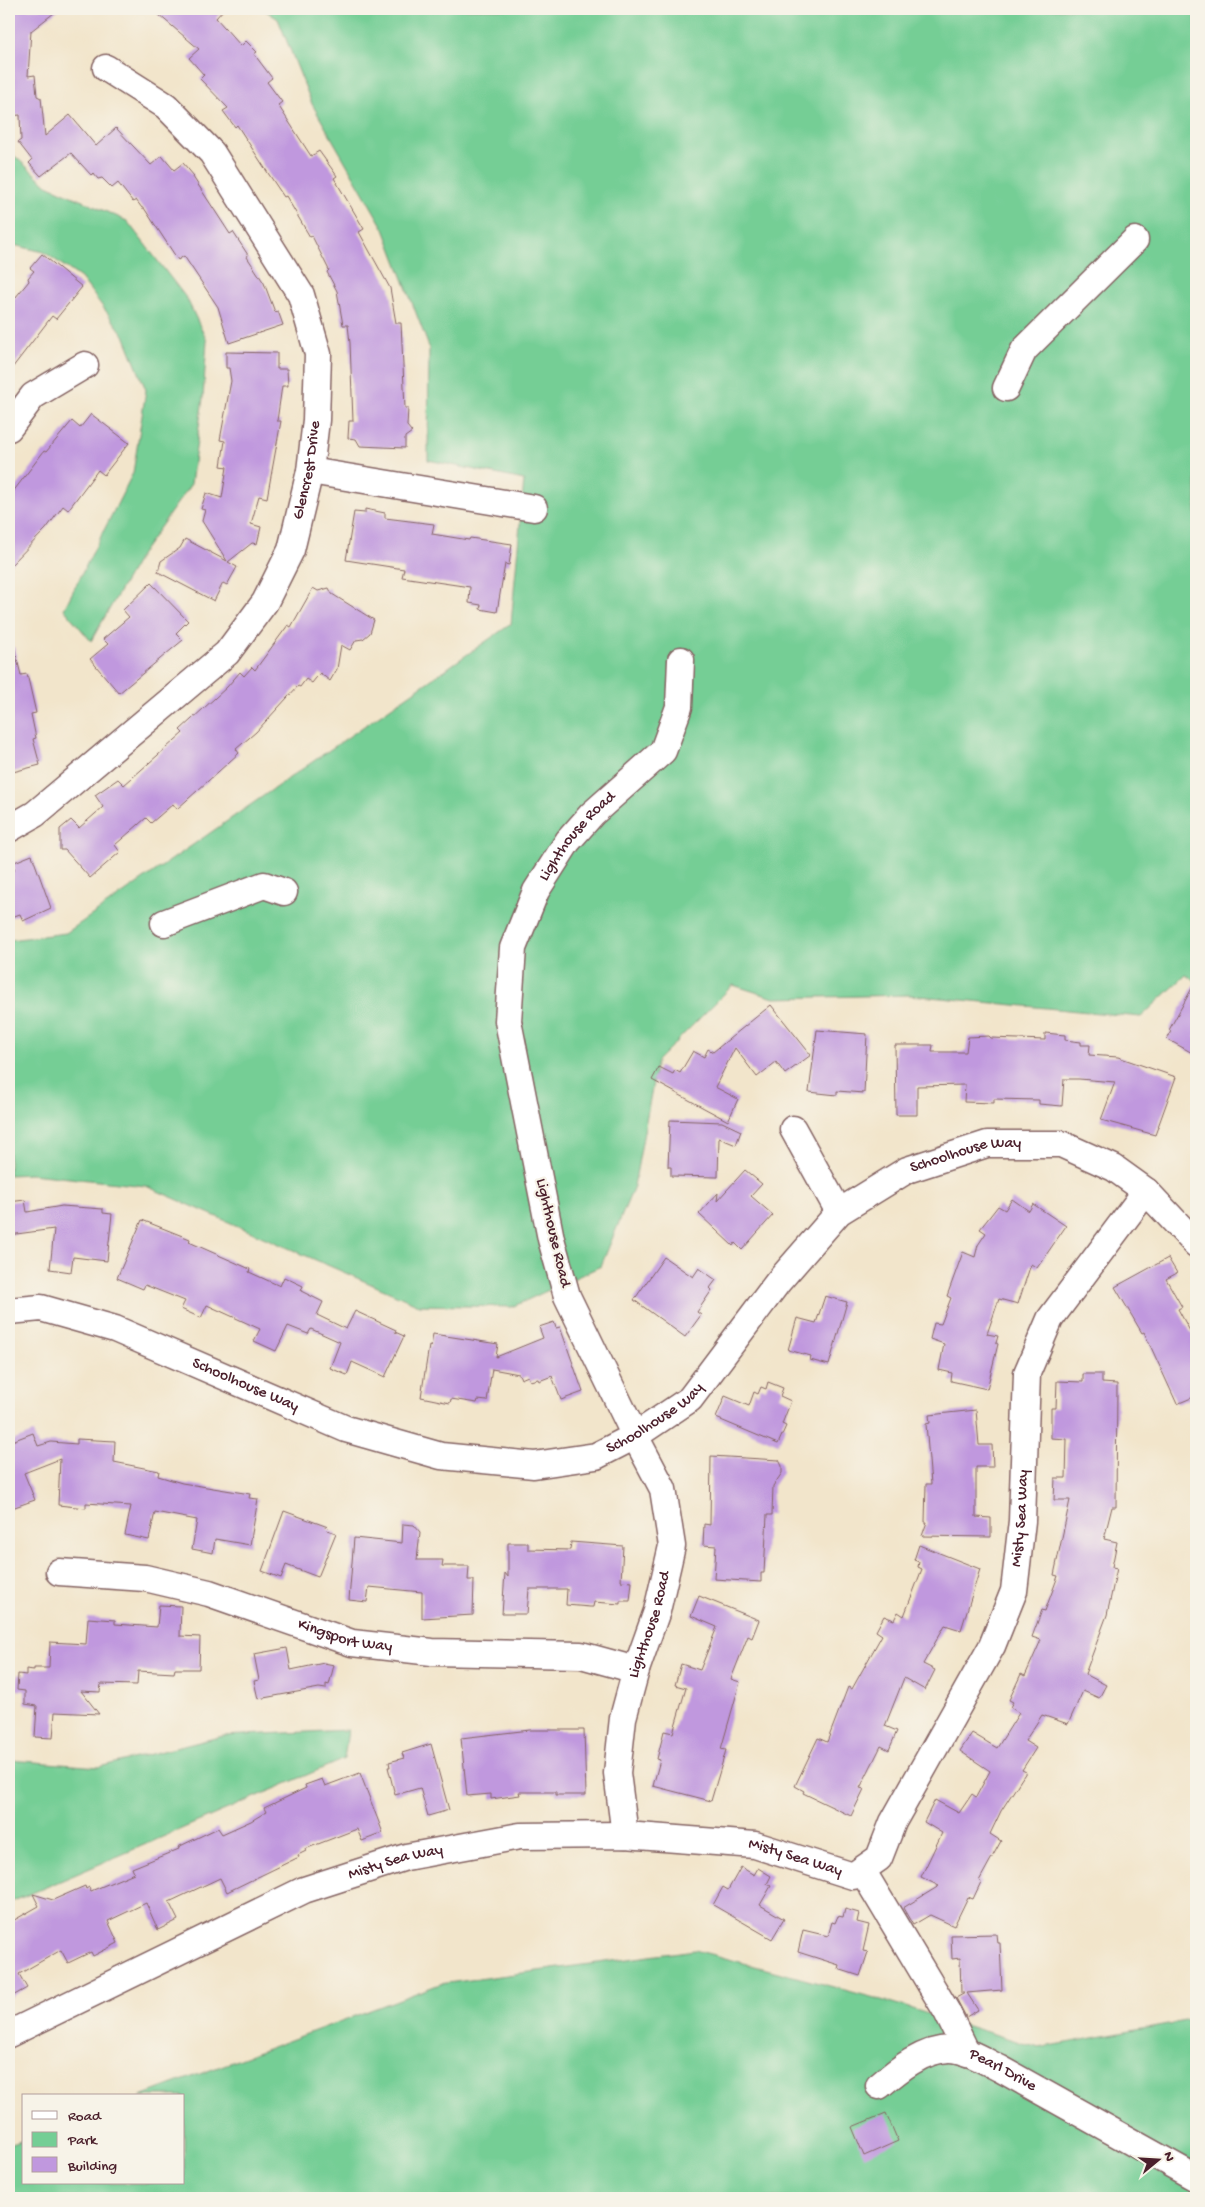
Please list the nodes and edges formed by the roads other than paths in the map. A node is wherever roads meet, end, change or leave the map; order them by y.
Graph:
1 (106, 68) dead end
2 (1135, 240) dead end
3 (85, 365) dead end
4 (1006, 388) dead end
5 (9, 428) edge
6 (310, 471) junction
7 (534, 508) dead end
8 (681, 660) dead end
9 (9, 829) edge
10 (284, 892) dead end
11 (164, 923) dead end
12 (793, 1129) dead end
13 (1146, 1191) junction
14 (839, 1212) junction
15 (1196, 1244) edge
16 (9, 1311) edge
17 (635, 1436) junction
18 (59, 1572) dead end
19 (636, 1670) junction
20 (625, 1835) junction
21 (862, 1870) junction
22 (9, 2034) edge
23 (967, 2053) junction
24 (879, 2086) dead end
25 (1196, 2178) edge

1 - 6 street, Glencrest Drive
2 - 4 street
3 - 5 street
6 - 7 street
6 - 9 street, Glencrest Drive
8 - 17 street, Lighthouse Road
10 - 11 street
12 - 14 street
13 - 14 street, Schoolhouse Way
13 - 15 street, Schoolhouse Way
13 - 21 street, Misty Sea Way
14 - 17 street, Schoolhouse Way
16 - 17 street, Schoolhouse Way
17 - 19 street, Lighthouse Road
18 - 19 street, Kingsport Way
19 - 20 street, Lighthouse Road
20 - 21 street, Misty Sea Way
20 - 22 street, Misty Sea Way
21 - 23 street, Pearl Drive
23 - 24 street
23 - 25 street, Pearl Drive

